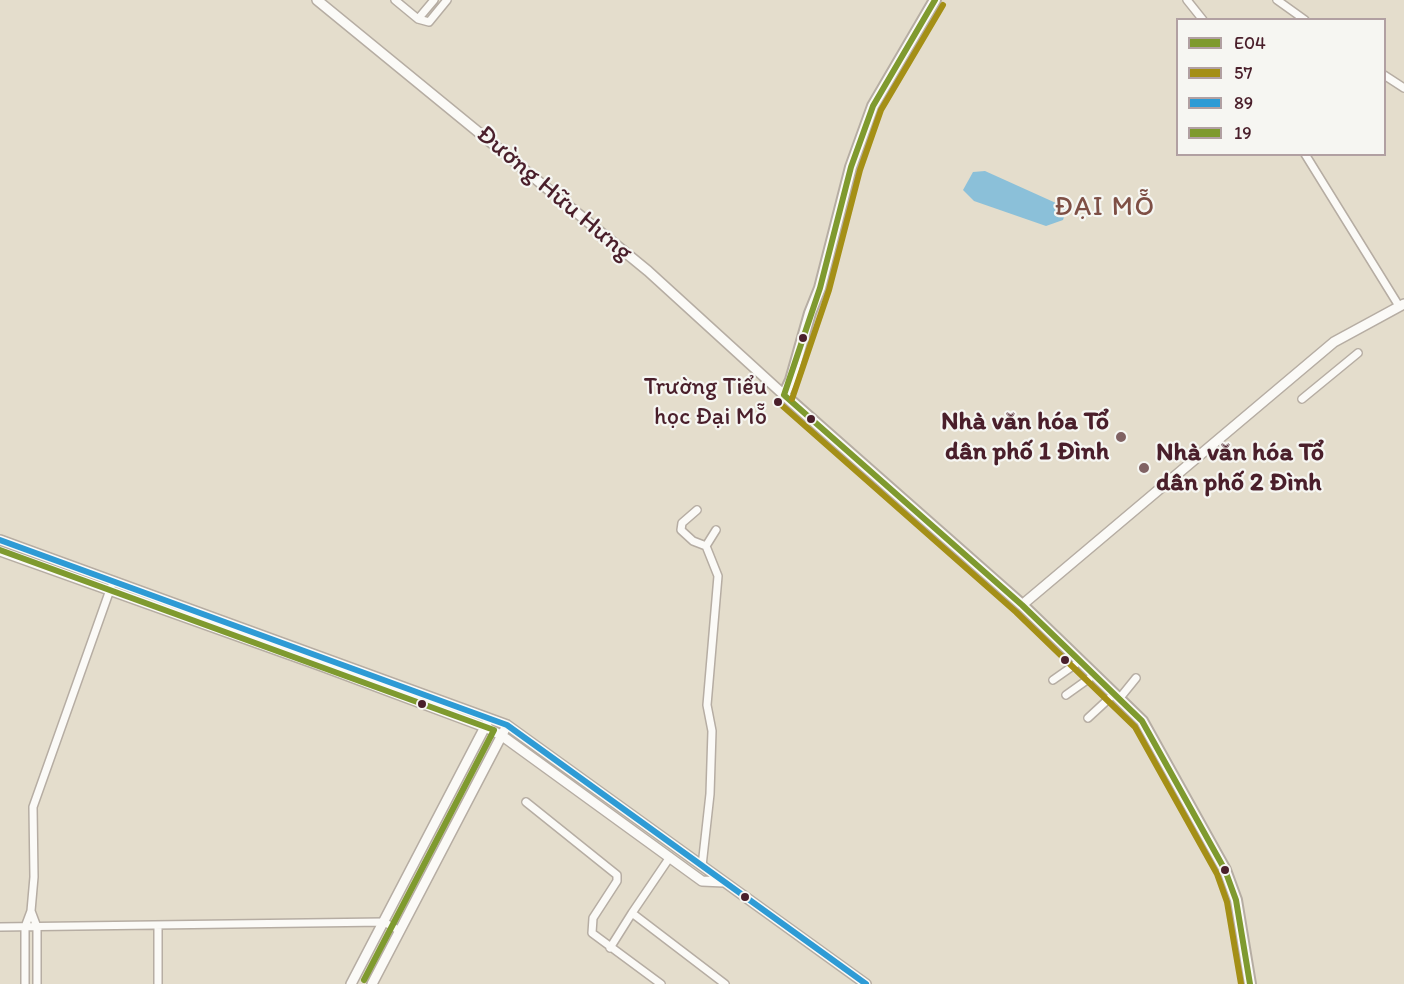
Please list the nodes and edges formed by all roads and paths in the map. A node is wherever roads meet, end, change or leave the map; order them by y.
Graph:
1 (317, 0) edge
2 (395, 0) edge
3 (434, 0) edge
4 (447, 0) edge
5 (935, 0) edge
6 (1187, 0) edge
7 (1277, 0) edge
8 (1201, 18) edge
9 (1302, 18) edge
10 (418, 19) junction
11 (1386, 76) edge
12 (1404, 88) edge
13 (1306, 156) edge
14 (1401, 305) edge
15 (1358, 353) dead end
16 (784, 395) junction
17 (1302, 399) dead end
18 (697, 510) dead end
19 (716, 530) dead end
20 (0, 540) edge
21 (706, 546) junction
22 (0, 551) edge
23 (113, 581) junction
24 (110, 591) junction
25 (1022, 605) junction
26 (321, 661) junction
27 (1080, 661) junction
28 (1094, 675) junction
29 (1136, 678) dead end
30 (1053, 680) dead end
31 (1065, 695) dead end
32 (1117, 697) junction
33 (490, 718) junction
34 (1088, 718) dead end
35 (507, 725) junction
36 (485, 727) junction
37 (501, 735) junction
38 (526, 802) dead end
39 (670, 857) junction
40 (702, 866) junction
41 (724, 882) junction
42 (31, 911) junction
43 (632, 912) junction
44 (384, 922) junction
45 (158, 926) junction
46 (0, 927) edge
47 (25, 927) junction
48 (37, 927) junction
49 (399, 931) junction
50 (610, 948) junction
51 (24, 984) edge
52 (37, 984) edge
53 (158, 984) edge
54 (351, 984) edge
55 (372, 984) edge
56 (661, 984) edge
57 (725, 984) edge
58 (866, 984) edge
59 (1250, 984) edge

1 - 16 street, Đường Hữu Hưng
2 - 10 street
3 - 10 street
4 - 10 street
5 - 16 main road
6 - 8 street
7 - 9 street
11 - 12 street
13 - 14 street
14 - 25 street
15 - 17 street
16 - 25 main road
18 - 21 street
19 - 21 street
20 - 23 street
21 - 40 street
22 - 24 street
23 - 24 street
23 - 26 street
24 - 26 street
24 - 42 street
25 - 27 main road
26 - 33 street
26 - 36 street
27 - 28 main road
27 - 30 street
28 - 31 street
28 - 32 main road
29 - 32 street
32 - 34 street
32 - 59 main road
33 - 35 street
33 - 36 street
35 - 37 street
35 - 40 street
36 - 37 street
36 - 44 street
37 - 39 street
37 - 49 street
38 - 50 street
39 - 41 street
39 - 43 street
40 - 41 street
41 - 58 street
42 - 47 street
42 - 48 street
43 - 50 street
43 - 57 street
44 - 45 street
44 - 49 street
44 - 54 street
45 - 48 street
45 - 53 street
46 - 47 street
47 - 48 street
47 - 51 street
48 - 52 street
49 - 55 street
50 - 56 street

